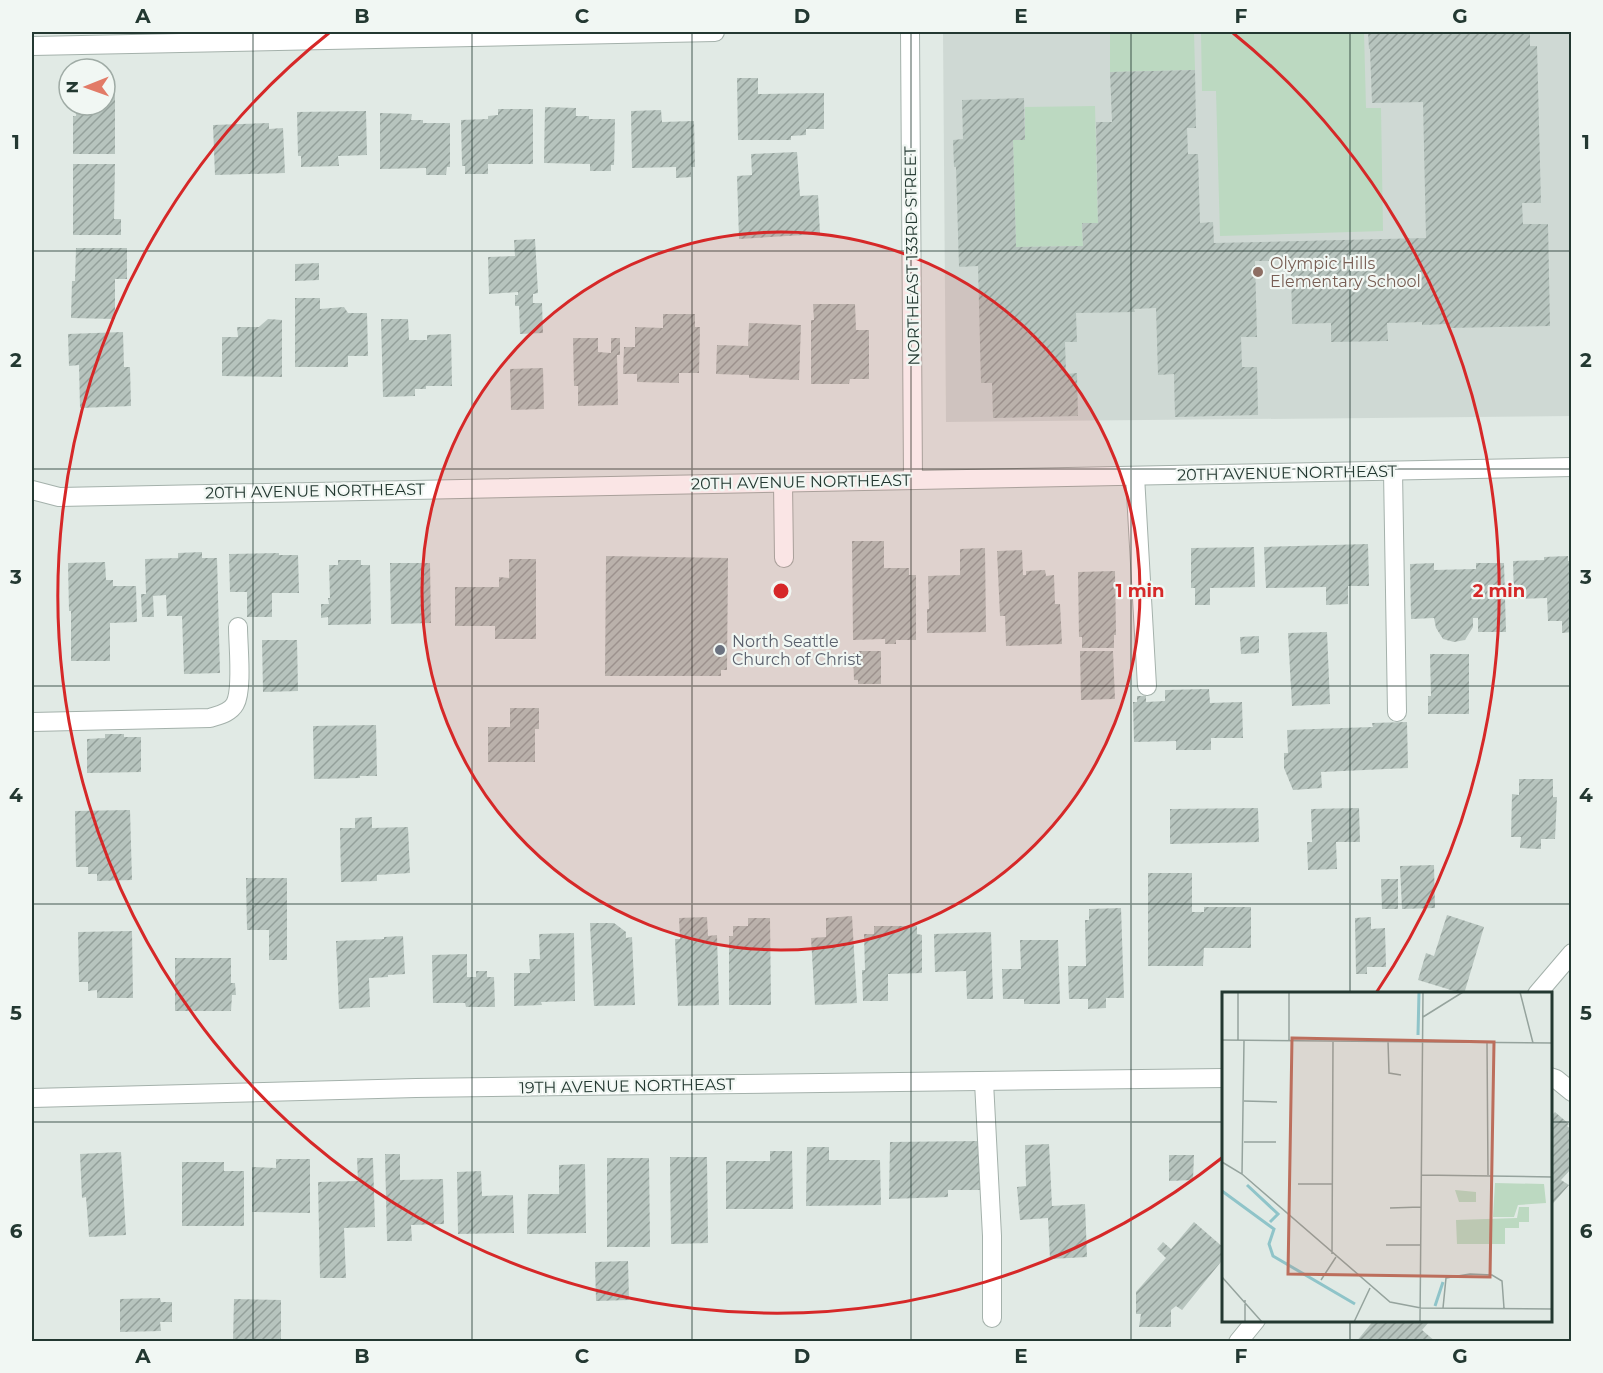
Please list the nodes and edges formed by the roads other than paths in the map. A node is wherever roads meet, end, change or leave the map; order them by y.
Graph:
1 (715, 32) edge
2 (910, 32) edge
3 (32, 46) edge
4 (1572, 467) edge
5 (1393, 471) junction
6 (1135, 476) junction
7 (913, 480) junction
8 (783, 483) junction
9 (32, 490) edge
10 (784, 558) dead end
11 (238, 627) dead end
12 (1146, 686) dead end
13 (1396, 712) dead end
14 (32, 722) edge
15 (1572, 953) edge
16 (1538, 992) edge
17 (1552, 1077) edge
18 (1222, 1078) edge
19 (984, 1082) junction
20 (1572, 1092) edge
21 (32, 1098) edge
22 (992, 1318) dead end
23 (1254, 1322) edge
24 (1238, 1341) edge

1 - 3 street
2 - 7 street, NORTHEAST 133RD STREET
4 - 5 street, 20TH AVENUE NORTHEAST
5 - 6 street, 20TH AVENUE NORTHEAST
5 - 13 street
6 - 7 street, 20TH AVENUE NORTHEAST
6 - 12 street
7 - 8 street, 20TH AVENUE NORTHEAST
8 - 9 street, 20TH AVENUE NORTHEAST
8 - 10 street
11 - 14 street
15 - 16 street
17 - 20 street
18 - 19 street, 19TH AVENUE NORTHEAST
19 - 21 street, 19TH AVENUE NORTHEAST
19 - 22 street
23 - 24 street

